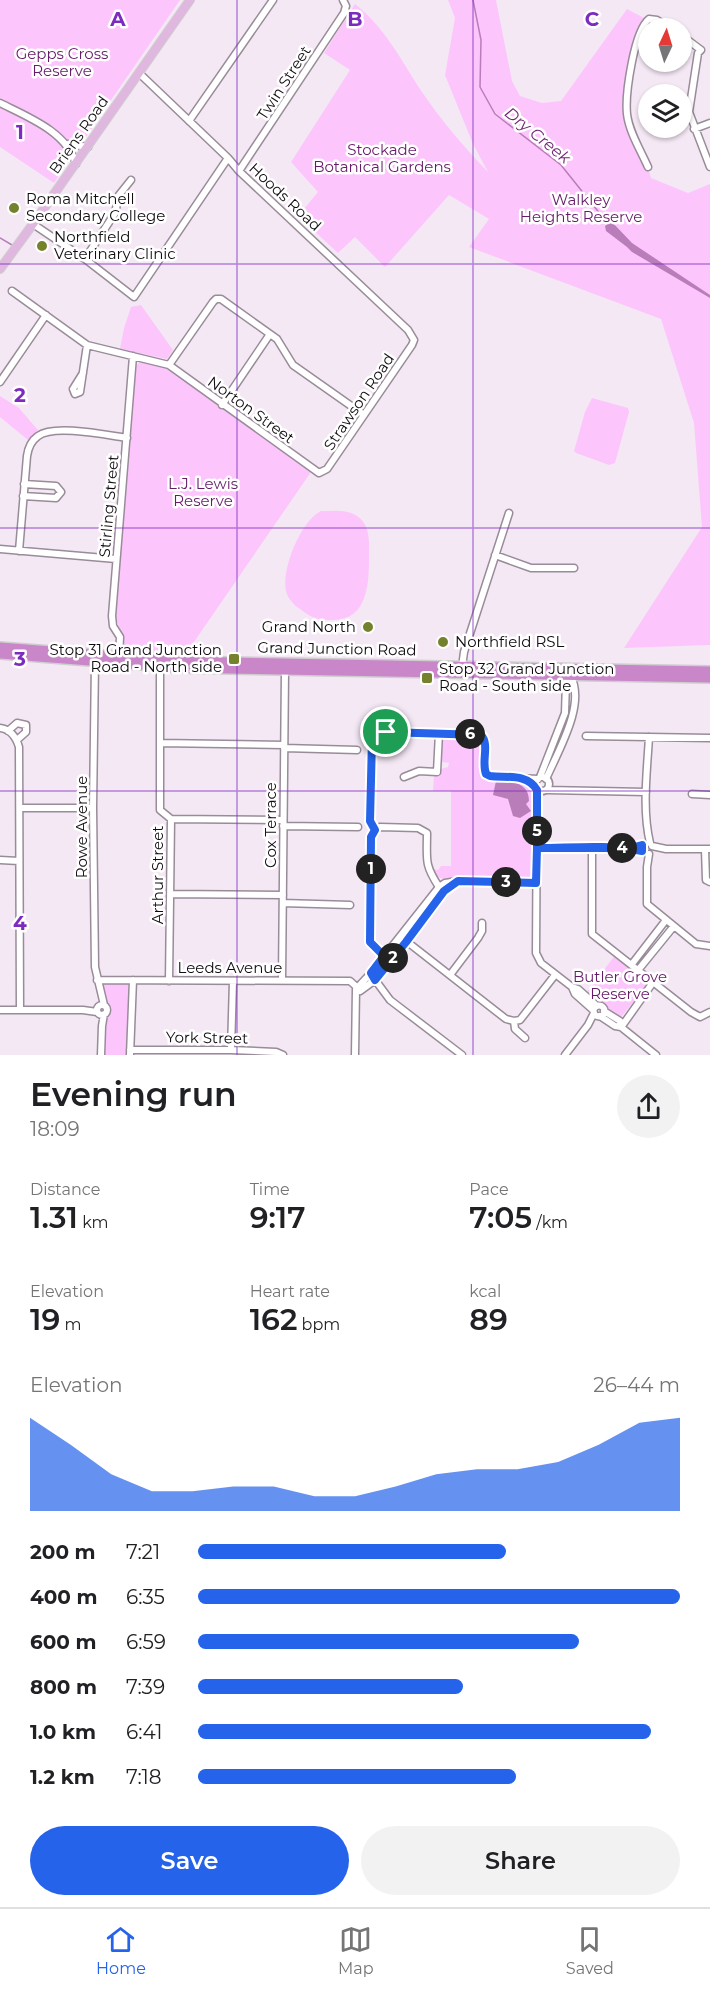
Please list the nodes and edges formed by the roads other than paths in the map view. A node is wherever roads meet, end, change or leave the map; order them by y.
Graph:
1 (190, 0) edge
2 (273, 0) edge
3 (345, 3) edge
4 (638, 42) edge
5 (692, 42) edge
6 (139, 73) junction
7 (0, 104) edge
8 (189, 121) junction
9 (710, 123) edge
10 (694, 129) junction
11 (67, 144) junction
12 (88, 147) junction
13 (228, 158) junction
14 (76, 164) junction
15 (648, 167) dead end
16 (710, 167) edge
17 (239, 171) junction
18 (131, 180) dead end
19 (33, 224) junction
20 (10, 256) junction
21 (85, 259) junction
22 (0, 268) edge
23 (0, 275) edge
24 (12, 291) dead end
25 (46, 315) junction
26 (270, 334) junction
27 (414, 340) joint
28 (87, 345) junction
29 (133, 356) junction
30 (169, 365) junction
31 (83, 373) dead end
32 (0, 382) edge
33 (222, 405) junction
34 (364, 415) junction
35 (127, 438) junction
36 (319, 473) joint
37 (24, 484) junction
38 (23, 496) junction
39 (509, 513) dead end
40 (0, 549) edge
41 (19, 551) junction
42 (495, 555) junction
43 (116, 559) junction
44 (574, 568) dead end
45 (0, 647) edge
46 (0, 654) edge
47 (54, 655) junction
48 (119, 660) junction
49 (95, 662) junction
50 (160, 667) junction
51 (285, 667) junction
52 (462, 670) junction
53 (710, 671) edge
54 (570, 672) junction
55 (710, 678) edge
56 (0, 728) edge
57 (439, 733) junction
58 (13, 736) junction
59 (586, 736) dead end
60 (649, 737) junction
61 (710, 738) edge
62 (160, 744) junction
63 (284, 746) junction
64 (357, 750) dead end
65 (404, 777) dead end
66 (542, 784) junction
67 (646, 792) junction
68 (692, 794) dead end
69 (710, 795) edge
70 (20, 808) junction
71 (93, 808) junction
72 (171, 819) junction
73 (283, 823) junction
74 (358, 827) dead end
75 (375, 830) junction
76 (537, 848) junction
77 (592, 848) junction
78 (647, 848) junction
79 (707, 849) edge
80 (0, 860) edge
81 (19, 861) junction
82 (458, 881) junction
83 (710, 882) edge
84 (536, 883) junction
85 (439, 887) junction
86 (170, 894) junction
87 (283, 895) junction
88 (283, 903) junction
89 (350, 905) dead end
90 (666, 920) junction
91 (482, 923) dead end
92 (674, 926) junction
93 (403, 940) junction
94 (710, 945) edge
95 (387, 958) junction
96 (632, 964) junction
97 (639, 969) junction
98 (450, 975) junction
99 (555, 975) junction
100 (373, 976) junction
101 (97, 980) junction
102 (133, 980) junction
103 (282, 980) junction
104 (169, 981) junction
105 (232, 981) junction
106 (654, 981) junction
107 (359, 989) junction
108 (100, 1009) junction
109 (0, 1010) edge
110 (20, 1011) junction
111 (598, 1012) junction
112 (710, 1012) edge
113 (514, 1022) junction
114 (621, 1027) junction
115 (525, 1038) dead end
116 (231, 1050) junction
117 (130, 1052) edge
118 (101, 1055) edge
119 (283, 1055) edge
120 (355, 1055) edge
121 (462, 1055) edge
122 (565, 1055) edge
123 (656, 1055) edge

1 - 6 main road, Briens Road
2 - 8 street
3 - 17 street, Twin Street
4 - 15 street
5 - 10 street
6 - 8 street, Hoods Road
6 - 12 main road, Briens Road
7 - 11 street
8 - 13 street, Hoods Road
9 - 10 street
10 - 16 street
11 - 12 street
11 - 14 street
12 - 14 main road, Briens Road
13 - 17 street, Hoods Road
13 - 21 street
14 - 19 main road, Briens Road
17 - 27 street, Hoods Road
18 - 21 street
19 - 20 main road, Briens Road
19 - 21 street
20 - 22 main road, Briens Road
20 - 23 main road, Briens Road
24 - 25 street
25 - 28 street
25 - 32 street
26 - 30 street
26 - 33 street
26 - 34 street
27 - 34 street, Strawson Road
28 - 29 street
28 - 31 street
29 - 30 street
29 - 35 street, Stirling Street
30 - 33 street, Norton Street
33 - 36 street, Norton Street
34 - 36 street, Strawson Road
35 - 37 street
35 - 43 street, Stirling Street
37 - 38 street
37 - 38 street
38 - 41 street
39 - 42 street
40 - 41 street
41 - 43 street
42 - 44 street
42 - 52 street
43 - 48 street, Stirling Street
45 - 47 highway, Grand Junction Road
46 - 47 highway, Grand Junction Road
47 - 48 highway, Grand Junction Road
47 - 49 highway, Grand Junction Road
48 - 49 highway, Grand Junction Road
48 - 50 highway, Grand Junction Road
48 - 51 highway, Grand Junction Road
49 - 71 street, Rowe Avenue
50 - 51 highway, Grand Junction Road
50 - 62 street, Arthur Street
51 - 52 highway, Grand Junction Road
51 - 63 street, Cox Terrace
52 - 54 highway, Grand Junction Road
53 - 54 highway, Grand Junction Road
54 - 55 highway, Grand Junction Road
54 - 66 street
56 - 58 street
57 - 65 street
57 - 66 street
57 - 75 street
58 - 58 street
58 - 70 street
59 - 60 street
60 - 61 street
60 - 67 street
62 - 63 street
62 - 72 street, Arthur Street
63 - 64 street
63 - 73 street, Cox Terrace
66 - 67 street
66 - 76 street
67 - 78 street
68 - 69 street
70 - 71 street
70 - 81 street
71 - 101 street, Rowe Avenue
72 - 73 street
72 - 86 street, Arthur Street
73 - 74 street
73 - 87 street, Cox Terrace
75 - 85 street
75 - 95 street
76 - 77 street
76 - 84 street
77 - 78 street
77 - 96 street
78 - 79 street
78 - 90 street
79 - 83 street
80 - 81 street
81 - 110 street
82 - 84 street
82 - 85 street
82 - 93 street
84 - 99 street
85 - 93 street
86 - 87 street
86 - 104 street, Arthur Street
87 - 88 street, Cox Terrace
88 - 89 street
88 - 103 street, Cox Terrace
90 - 92 street
90 - 96 street
91 - 98 street
92 - 94 street
92 - 97 street
93 - 95 street
93 - 98 street
95 - 100 street
96 - 97 street
97 - 106 street
98 - 113 street
99 - 111 street
99 - 113 street
100 - 107 street
100 - 121 street
101 - 102 street, Leeds Avenue
101 - 108 street, Rowe Avenue
102 - 104 street, Leeds Avenue
102 - 117 street
103 - 105 street, Leeds Avenue
103 - 107 street, Leeds Avenue
104 - 105 street, Leeds Avenue
105 - 116 street
106 - 112 street
106 - 114 street
107 - 120 street
108 - 110 street
108 - 118 street, Rowe Avenue
109 - 110 street
111 - 114 street
111 - 122 street
113 - 115 street
114 - 123 street
116 - 117 street, York Street
116 - 119 street, York Street

